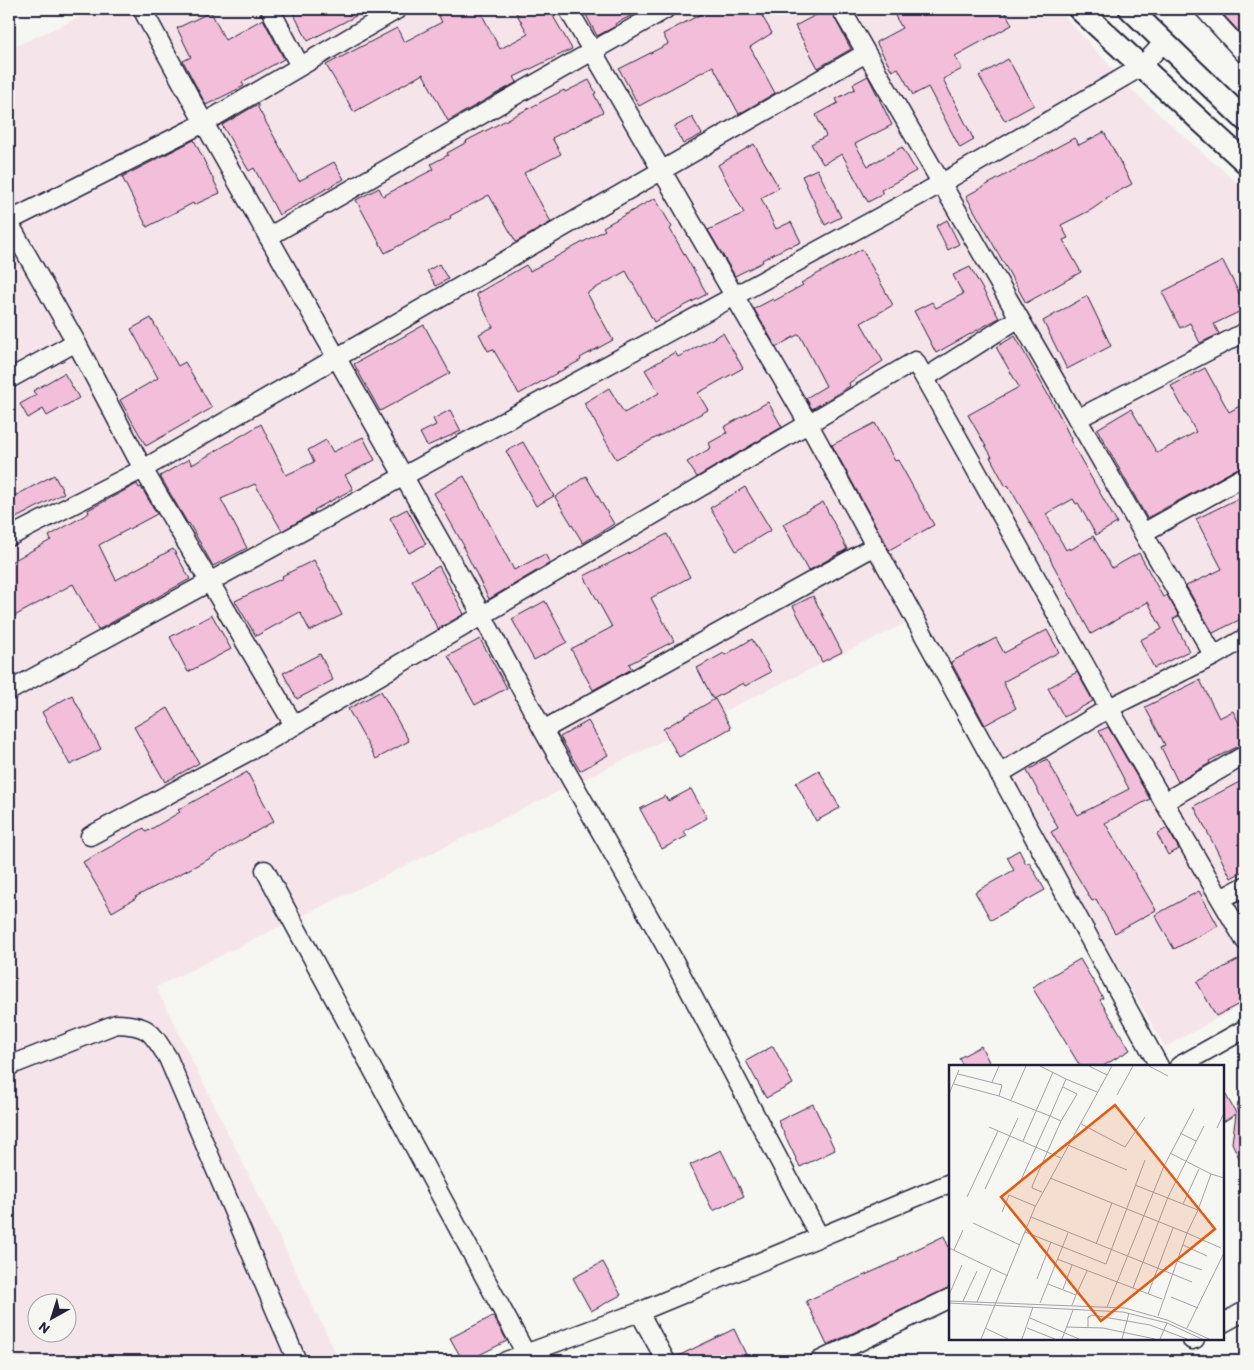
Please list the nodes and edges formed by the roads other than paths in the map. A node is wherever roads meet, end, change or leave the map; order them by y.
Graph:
1 (142, 9) edge
2 (270, 9) edge
3 (398, 9) edge
4 (568, 9) edge
5 (666, 9) edge
6 (841, 9) edge
7 (1079, 9) edge
8 (1130, 9) edge
9 (1204, 9) edge
10 (1164, 42) junction
11 (592, 51) junction
12 (866, 53) junction
13 (1245, 54) edge
14 (300, 66) junction
15 (1141, 67) junction
16 (1245, 120) edge
17 (204, 123) junction
18 (1245, 162) edge
19 (662, 170) junction
20 (942, 184) junction
21 (9, 222) edge
22 (268, 238) junction
23 (735, 296) junction
24 (1019, 318) junction
25 (1245, 332) edge
26 (76, 342) junction
27 (336, 358) junction
28 (925, 378) junction
29 (9, 379) edge
30 (1077, 419) junction
31 (808, 423) junction
32 (143, 469) junction
33 (403, 476) junction
34 (1245, 476) edge
35 (1143, 533) junction
36 (9, 537) edge
37 (875, 546) junction
38 (209, 582) junction
39 (482, 615) junction
40 (1245, 638) edge
41 (1214, 656) junction
42 (9, 691) edge
43 (1109, 708) junction
44 (294, 726) junction
45 (542, 730) junction
46 (1245, 755) edge
47 (999, 774) junction
48 (1164, 802) junction
49 (90, 836) dead end
50 (265, 870) dead end
51 (1245, 886) edge
52 (1221, 898) junction
53 (1245, 941) edge
54 (1245, 1029) edge
55 (1158, 1065) edge
56 (1181, 1065) edge
57 (9, 1066) edge
58 (949, 1183) edge
59 (819, 1236) junction
60 (949, 1298) edge
61 (1245, 1311) edge
62 (639, 1312) junction
63 (1224, 1322) edge
64 (526, 1354) junction
65 (297, 1361) edge
66 (506, 1361) edge
67 (666, 1361) edge
68 (819, 1361) edge

1 - 17 street
2 - 14 street
3 - 14 street
4 - 11 street
5 - 11 street
6 - 12 street
7 - 15 main road
8 - 10 main road
9 - 13 street
10 - 15 street
10 - 16 main road
11 - 19 street
11 - 22 street
12 - 19 street
12 - 20 street
14 - 17 street
15 - 18 main road
15 - 20 street
17 - 21 street
17 - 22 street
19 - 23 street
19 - 27 street
20 - 23 street
20 - 24 street
21 - 26 street
22 - 27 street
23 - 31 street
23 - 33 street
24 - 28 street
24 - 30 street
25 - 30 street
26 - 29 street
26 - 32 street
27 - 32 street
27 - 33 street
28 - 31 street
28 - 43 street
30 - 35 street
31 - 37 street
31 - 39 street
32 - 36 street
32 - 38 street
33 - 38 street
33 - 39 street
34 - 35 street
35 - 41 street
37 - 45 street
37 - 47 street
38 - 42 street
38 - 44 street
39 - 44 street
39 - 45 street
40 - 41 street
41 - 43 street
43 - 47 street
43 - 48 street
44 - 49 street
45 - 59 street
46 - 48 street
47 - 55 street
48 - 52 street
50 - 64 street
51 - 52 street
52 - 53 street
54 - 56 street
57 - 65 street
58 - 59 street
59 - 62 street
60 - 68 street
61 - 63 street
62 - 64 street
62 - 67 street
64 - 66 street

